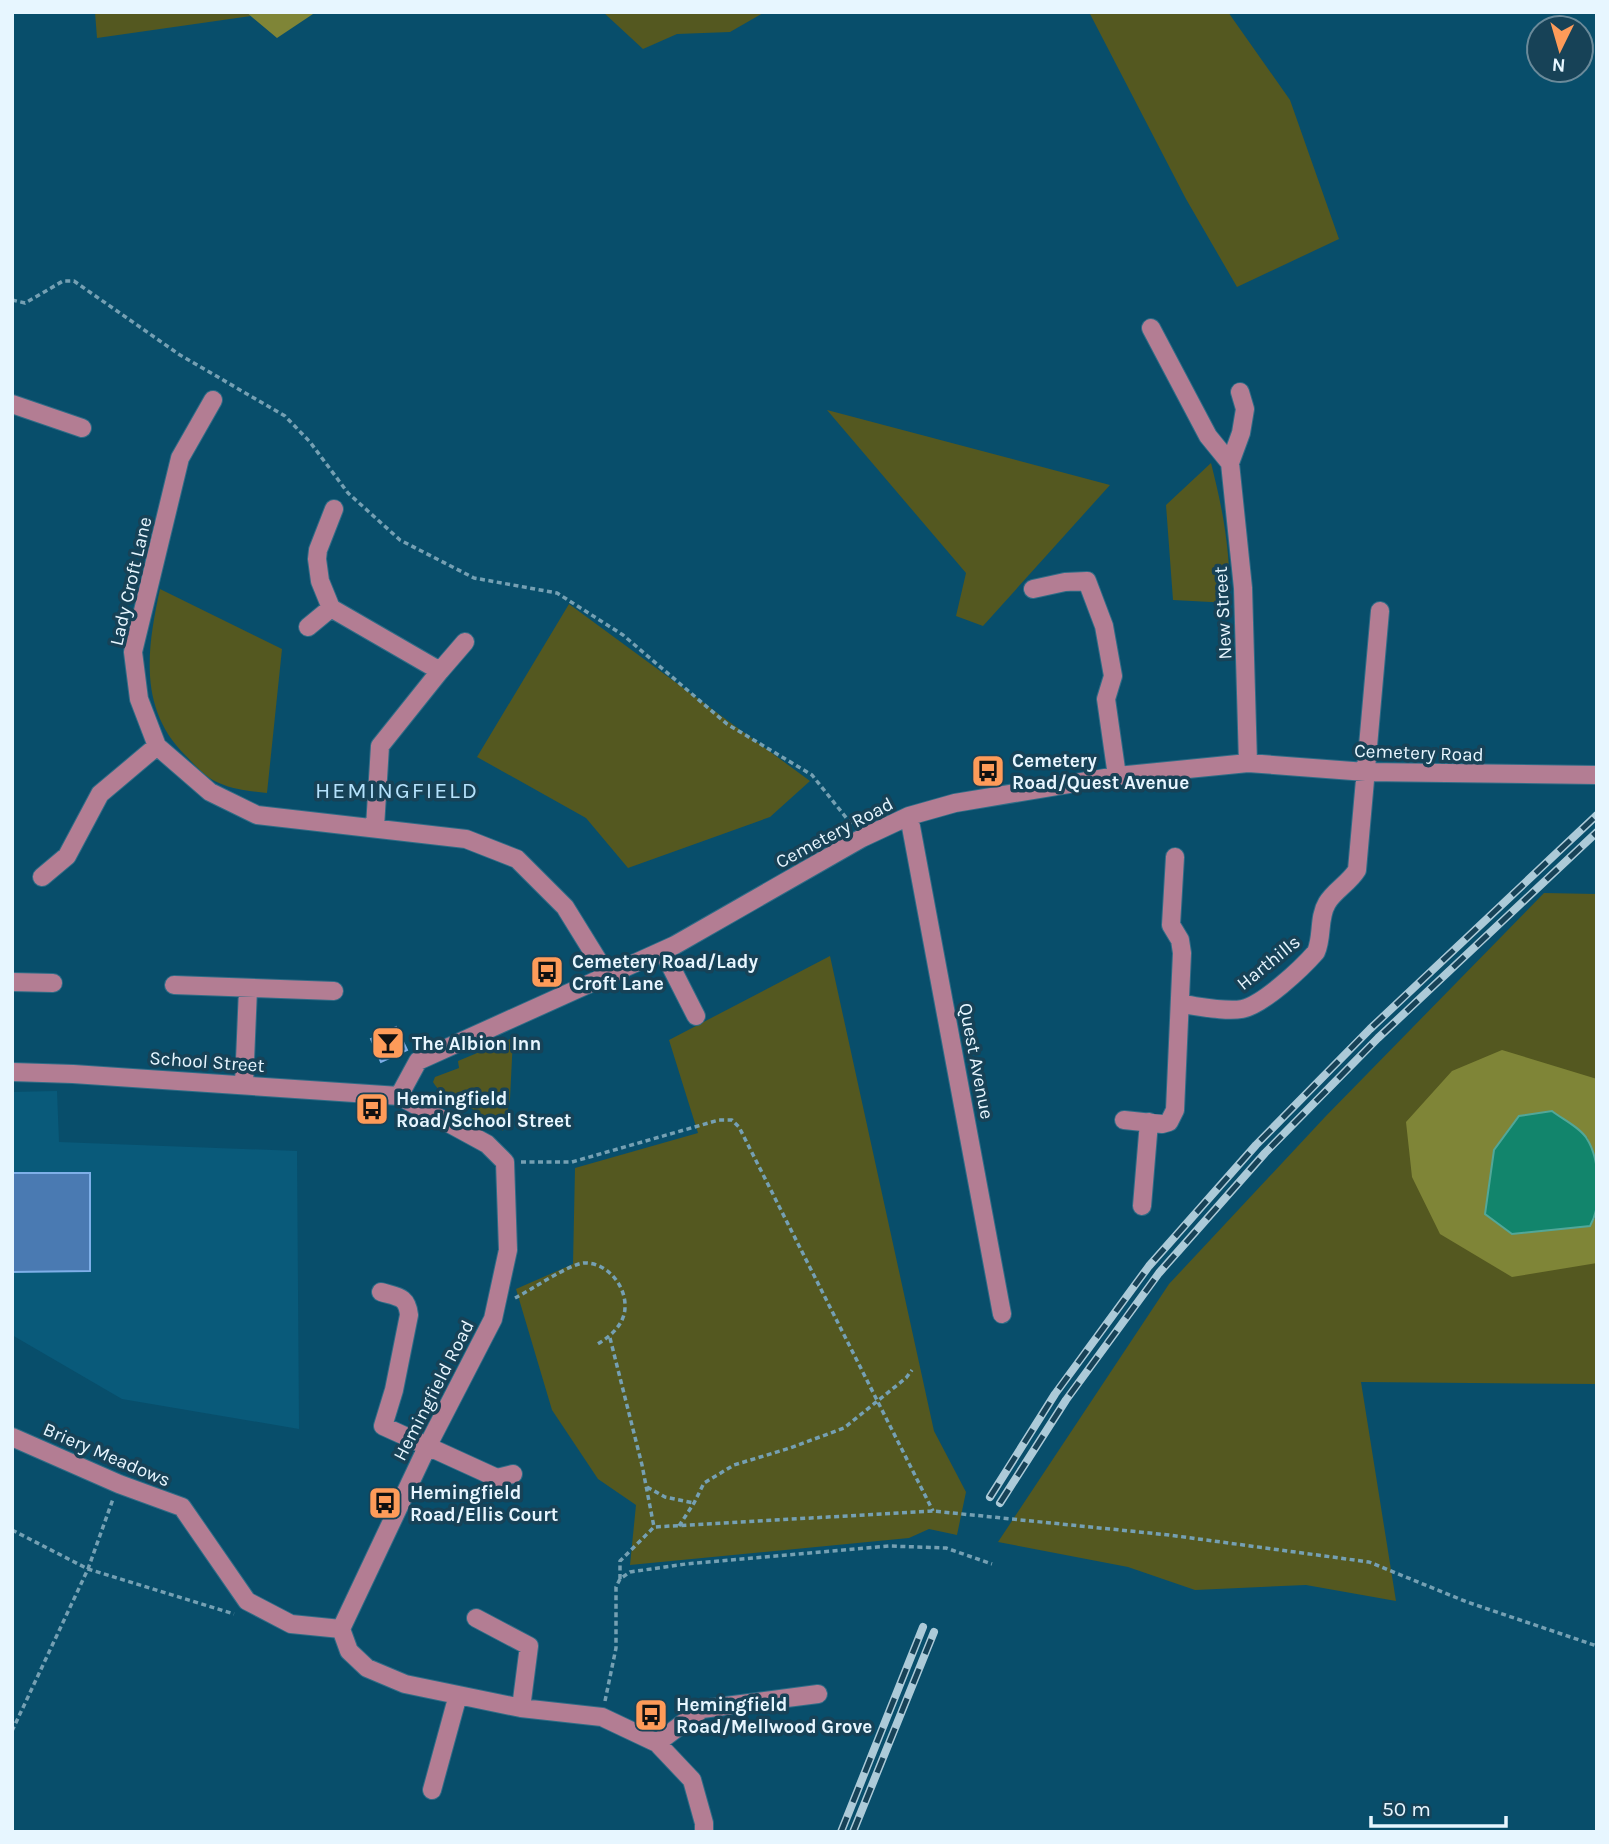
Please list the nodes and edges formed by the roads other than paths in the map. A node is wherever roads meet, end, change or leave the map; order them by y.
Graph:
1 (1151, 328) dead end
2 (1240, 392) dead end
3 (213, 400) dead end
4 (12, 404) edge
5 (82, 428) dead end
6 (1230, 463) junction
7 (334, 509) dead end
8 (1032, 589) dead end
9 (331, 608) junction
10 (1380, 611) dead end
11 (308, 627) dead end
12 (465, 642) dead end
13 (440, 671) junction
14 (157, 746) junction
15 (1248, 763) junction
16 (1366, 772) junction
17 (1597, 775) edge
18 (1117, 776) junction
19 (909, 816) junction
20 (375, 827) junction
21 (1175, 857) dead end
22 (42, 877) dead end
23 (663, 951) junction
24 (607, 975) junction
25 (12, 982) edge
26 (53, 983) dead end
27 (174, 985) dead end
28 (248, 989) junction
29 (334, 991) dead end
30 (1181, 1004) junction
31 (696, 1016) dead end
32 (12, 1072) edge
33 (244, 1084) junction
34 (400, 1096) junction
35 (1124, 1120) dead end
36 (1149, 1122) junction
37 (1142, 1206) dead end
38 (381, 1292) dead end
39 (1002, 1314) dead end
40 (12, 1437) edge
41 (428, 1445) junction
42 (513, 1474) dead end
43 (476, 1618) dead end
44 (341, 1629) junction
45 (818, 1694) dead end
46 (457, 1695) junction
47 (521, 1708) junction
48 (657, 1743) junction
49 (432, 1790) dead end
50 (704, 1832) edge

1 - 6 street
2 - 6 street
3 - 14 street, Lady Croft Lane
4 - 5 street
6 - 15 street, New Street
7 - 9 street
8 - 18 street
9 - 11 street
9 - 13 street
10 - 16 street, Harthills
12 - 13 street
13 - 20 street
14 - 20 street, Lady Croft Lane
14 - 22 street
15 - 16 street, Cemetery Road
15 - 18 street, Cemetery Road
16 - 17 street, Cemetery Road
16 - 30 street, Harthills
18 - 19 street, Cemetery Road
19 - 23 street, Cemetery Road
19 - 39 street, Quest Avenue
20 - 24 street, Lady Croft Lane
21 - 30 street
23 - 24 street, Cemetery Road
23 - 31 street
24 - 34 street, Cemetery Road
25 - 26 street
27 - 28 street
28 - 29 street
28 - 33 street
30 - 36 street
32 - 33 street, School Street
33 - 34 street, School Street
34 - 41 street, Hemingfield Road
35 - 36 street
36 - 37 street
38 - 41 street
40 - 44 street, Briery Meadows
41 - 42 street
41 - 44 street, Hemingfield Road
43 - 47 street
44 - 46 street
45 - 48 street
46 - 47 street
46 - 49 street
47 - 48 street
48 - 50 street

